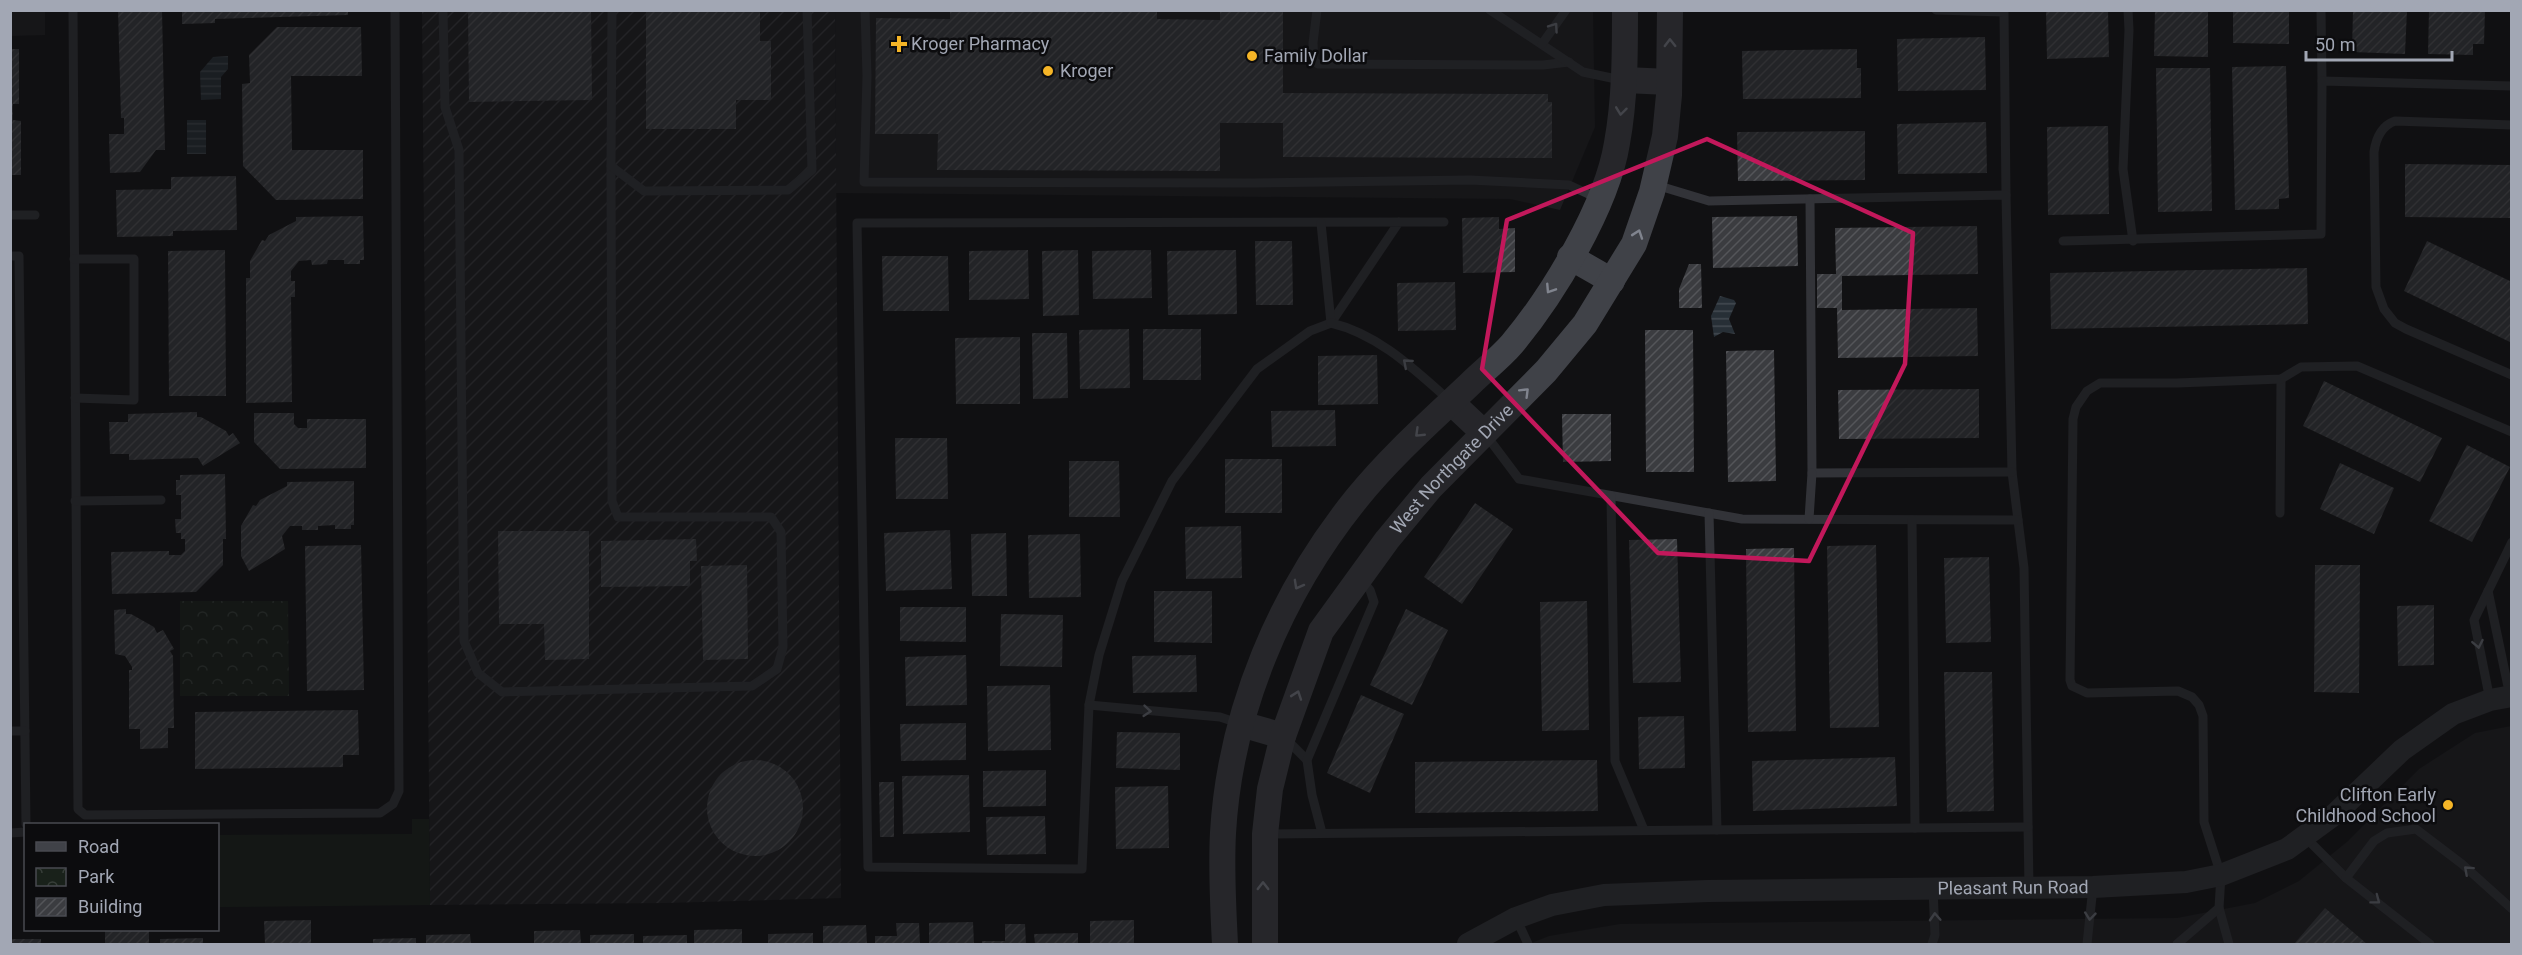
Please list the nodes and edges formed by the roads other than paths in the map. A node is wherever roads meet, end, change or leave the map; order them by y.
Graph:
1 (73, 10) edge
2 (395, 10) edge
3 (443, 10) edge
4 (612, 10) edge
5 (807, 10) edge
6 (865, 10) edge
7 (1317, 10) edge
8 (1490, 10) edge
9 (1566, 10) edge
10 (1625, 10) edge
11 (1670, 10) edge
12 (1936, 10) edge
13 (2128, 10) edge
14 (2321, 10) edge
15 (1542, 44) junction
16 (1569, 62) junction
17 (1625, 80) junction
18 (2322, 81) junction
19 (1669, 82) junction
20 (2511, 86) edge
21 (2511, 125) edge
22 (611, 166) junction
23 (1653, 184) junction
24 (2006, 195) junction
25 (1810, 199) junction
26 (1601, 200) junction
27 (10, 215) edge
28 (35, 215) dead end
29 (1399, 222) junction
30 (1444, 222) dead end
31 (1321, 223) junction
32 (2133, 241) junction
33 (2063, 242) dead end
34 (10, 256) edge
35 (1570, 257) junction
36 (74, 259) junction
37 (1612, 280) junction
38 (1330, 323) junction
39 (2511, 375) edge
40 (2281, 378) junction
41 (75, 398) junction
42 (1451, 402) junction
43 (2511, 432) edge
44 (1484, 433) junction
45 (2012, 472) junction
46 (1812, 473) junction
47 (1611, 496) junction
48 (161, 500) dead end
49 (75, 501) junction
50 (1709, 513) junction
51 (2280, 513) dead end
52 (1809, 519) junction
53 (1912, 520) junction
54 (2018, 520) junction
55 (2511, 543) edge
56 (1360, 578) junction
57 (2488, 591) junction
58 (2504, 697) edge
59 (1089, 705) junction
60 (1241, 724) junction
61 (10, 731) edge
62 (25, 731) junction
63 (1283, 736) junction
64 (1307, 760) junction
65 (26, 823) edge
66 (2028, 827) junction
67 (1915, 828) junction
68 (1644, 830) junction
69 (1717, 830) junction
70 (1322, 833) junction
71 (1264, 834) junction
72 (2304, 836) junction
73 (2221, 875) junction
74 (2346, 878) junction
75 (2093, 887) junction
76 (2029, 888) junction
77 (1933, 889) junction
78 (2219, 908) junction
79 (2511, 909) edge
80 (1516, 918) junction
81 (2228, 944) edge
82 (1226, 945) edge
83 (1265, 945) edge
84 (1468, 945) edge
85 (1528, 945) edge
86 (1932, 945) edge
87 (2087, 945) edge
88 (2177, 945) edge
89 (2430, 945) edge

1 - 36 lane
2 - 49 lane
3 - 22 lane
4 - 22 lane
5 - 22 lane
6 - 26 lane
7 - 16 lane
8 - 15 lane
15 -> 9 lane
10 - 17 main road
19 -> 11 main road, West Northgate Drive
12 - 24 lane
13 - 32 lane
14 - 18 lane
15 - 16 lane
16 - 17 lane
17 - 19 main road
17 -> 26 main road
18 - 20 lane
18 - 32 lane
19 - 23 main road, West Northgate Drive
21 - 39 lane
23 - 25 lane
37 -> 23 main road, West Northgate Drive
24 - 25 lane
24 - 45 lane
25 - 46 lane
26 - 35 main road
27 - 28 lane
29 - 30 lane
29 - 31 lane
29 - 38 lane
31 - 38 lane
31 - 59 lane
32 - 33 lane
34 - 62 lane
35 - 37 main road
35 -> 42 main road
36 - 41 lane
36 - 41 lane
44 -> 37 main road, West Northgate Drive
42 -> 38 lane
38 - 59 lane
40 - 43 lane
40 - 51 lane
40 - 73 lane
41 - 49 lane
42 - 44 main road
42 -> 60 main road
44 - 47 lane
44 - 56 main road, West Northgate Drive
45 - 46 lane
45 - 54 lane
46 - 52 lane
47 - 50 lane
47 - 68 lane
48 - 49 lane
50 - 52 lane
50 - 69 lane
52 - 53 lane
53 - 54 lane
53 - 67 lane
54 - 66 lane
55 - 57 lane
63 -> 56 main road, West Northgate Drive
56 - 64 lane
57 - 58 lane
57 -> 58 lane
58 - 72 street, Pleasant Run Road
59 -> 60 lane
60 - 63 main road
60 - 82 main road
61 - 62 lane
62 - 65 lane
63 - 64 lane
63 - 71 main road, West Northgate Drive
64 - 70 lane
66 - 67 lane
66 - 76 lane
67 - 69 lane
68 - 69 lane
68 - 70 lane
70 - 71 lane
83 -> 71 main road, West Northgate Drive
72 - 73 street, Pleasant Run Road
72 - 74 lane
73 - 75 street, Pleasant Run Road
73 - 78 lane
79 -> 74 lane
74 -> 89 lane
75 - 76 street, Pleasant Run Road
75 -> 87 lane
76 - 77 street, Pleasant Run Road
77 - 80 street, Pleasant Run Road
86 -> 77 lane
78 - 81 lane
78 - 88 lane
80 - 84 street, Pleasant Run Road
80 - 85 lane

